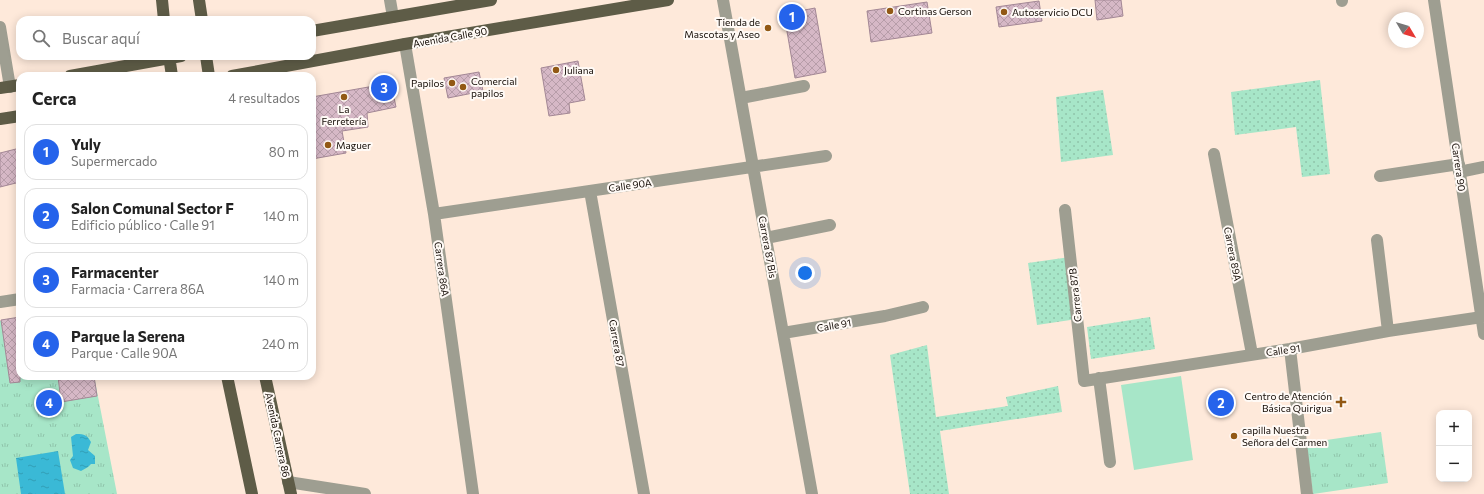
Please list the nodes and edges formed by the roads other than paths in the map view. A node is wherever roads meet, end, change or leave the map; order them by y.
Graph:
1 (162, 0) edge
2 (199, 0) edge
3 (390, 0) edge
4 (491, 0) edge
5 (668, 0) edge
6 (723, 0) edge
7 (1434, 0) edge
8 (164, 16) edge
9 (201, 16) edge
10 (393, 17) junction
11 (0, 27) edge
12 (316, 30) edge
13 (405, 44) junction
14 (157, 60) edge
15 (173, 60) edge
16 (207, 60) edge
17 (92, 72) edge
18 (172, 72) edge
19 (208, 72) edge
20 (254, 72) edge
21 (804, 86) dead end
22 (10, 87) edge
23 (741, 98) junction
24 (16, 117) edge
25 (0, 119) edge
26 (1214, 154) dead end
27 (826, 156) dead end
28 (754, 167) junction
29 (1484, 167) edge
30 (1459, 168) junction
31 (1380, 176) dead end
32 (590, 191) junction
33 (1065, 210) dead end
34 (434, 214) junction
35 (830, 225) dead end
36 (766, 238) junction
37 (1377, 240) dead end
38 (16, 300) edge
39 (0, 302) edge
40 (923, 307) dead end
41 (1482, 317) junction
42 (1388, 331) junction
43 (783, 333) junction
44 (1484, 334) edge
45 (1290, 349) junction
46 (1252, 354) junction
47 (1099, 378) junction
48 (228, 380) edge
49 (266, 380) edge
50 (1084, 381) joint
51 (1110, 462) dead end
52 (288, 482) junction
53 (252, 494) edge
54 (291, 494) edge
55 (365, 494) edge
56 (473, 494) edge
57 (644, 494) edge
58 (812, 494) edge
59 (1307, 494) edge

1 - 8 main road
2 - 9 main road
3 - 10 street
4 - 10 main road
5 - 13 main road, Avenida Calle 90
6 - 23 street, Carrera 87 Bis
7 - 30 street, Carrera 90
10 - 12 main road
11 - 22 street
13 - 20 main road, Avenida Calle 90
13 - 34 street, Carrera 86A
14 - 17 main road
15 - 18 main road
16 - 19 main road
21 - 23 street
23 - 28 street, Carrera 87 Bis
24 - 25 main road
26 - 46 street, Carrera 89A
27 - 28 street, Calle 90A
28 - 32 street, Calle 90A
28 - 36 street, Carrera 87 Bis
29 - 30 street
30 - 31 street
30 - 41 street, Carrera 90
32 - 34 street, Calle 90A
32 - 57 street, Carrera 87
33 - 50 street, Carrera 87B
34 - 56 street, Carrera 86A
35 - 36 street
36 - 43 street, Carrera 87 Bis
37 - 42 street
38 - 39 street
40 - 43 street, Calle 91
41 - 42 street, Calle 91
41 - 44 street, Carrera 90
42 - 45 street, Calle 91
43 - 58 street, Carrera 87 Bis
45 - 46 street, Calle 91
45 - 59 street
46 - 47 street, Calle 91
47 - 50 street, Calle 91
47 - 51 street
48 - 53 main road
49 - 52 main road, Avenida Carrera 86
52 - 54 main road, Avenida Carrera 86
52 - 55 street

